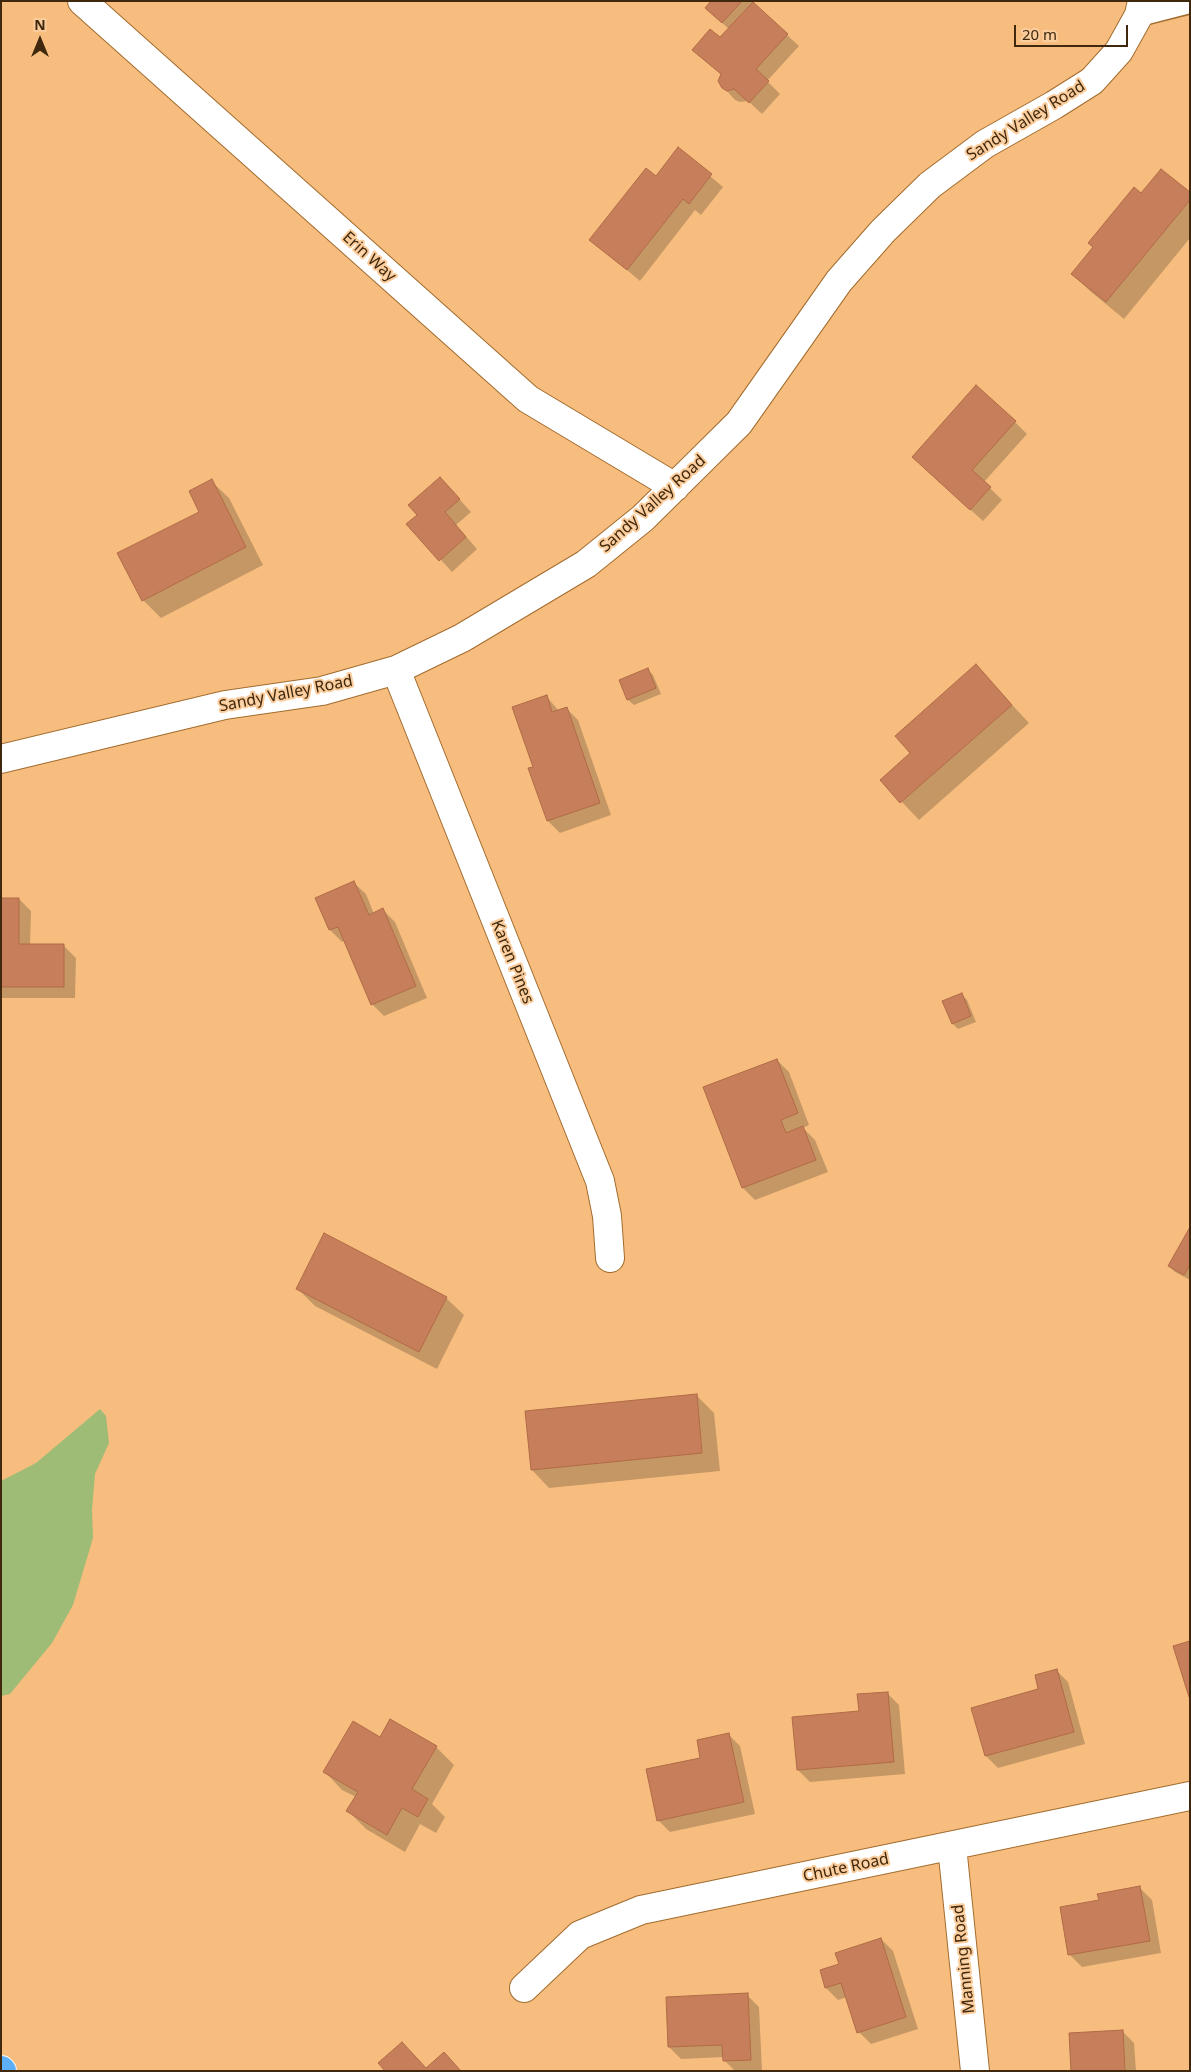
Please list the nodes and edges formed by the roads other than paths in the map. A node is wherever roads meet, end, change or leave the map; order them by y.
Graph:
1 (82, 1) edge
2 (1190, 2) edge
3 (1140, 8) edge
4 (675, 487) junction
5 (396, 670) junction
6 (1, 759) edge
7 (610, 1258) dead end
8 (1190, 1796) edge
9 (952, 1846) junction
10 (524, 1988) dead end
11 (975, 2071) edge

1 - 4 street, Erin Way
2 - 3 lane
3 - 4 street, Sandy Valley Road
4 - 5 street, Sandy Valley Road
5 - 6 street, Sandy Valley Road
5 - 7 street, Karen Pines
8 - 9 street, Chute Road
9 - 10 street, Chute Road
9 - 11 street, Manning Road

